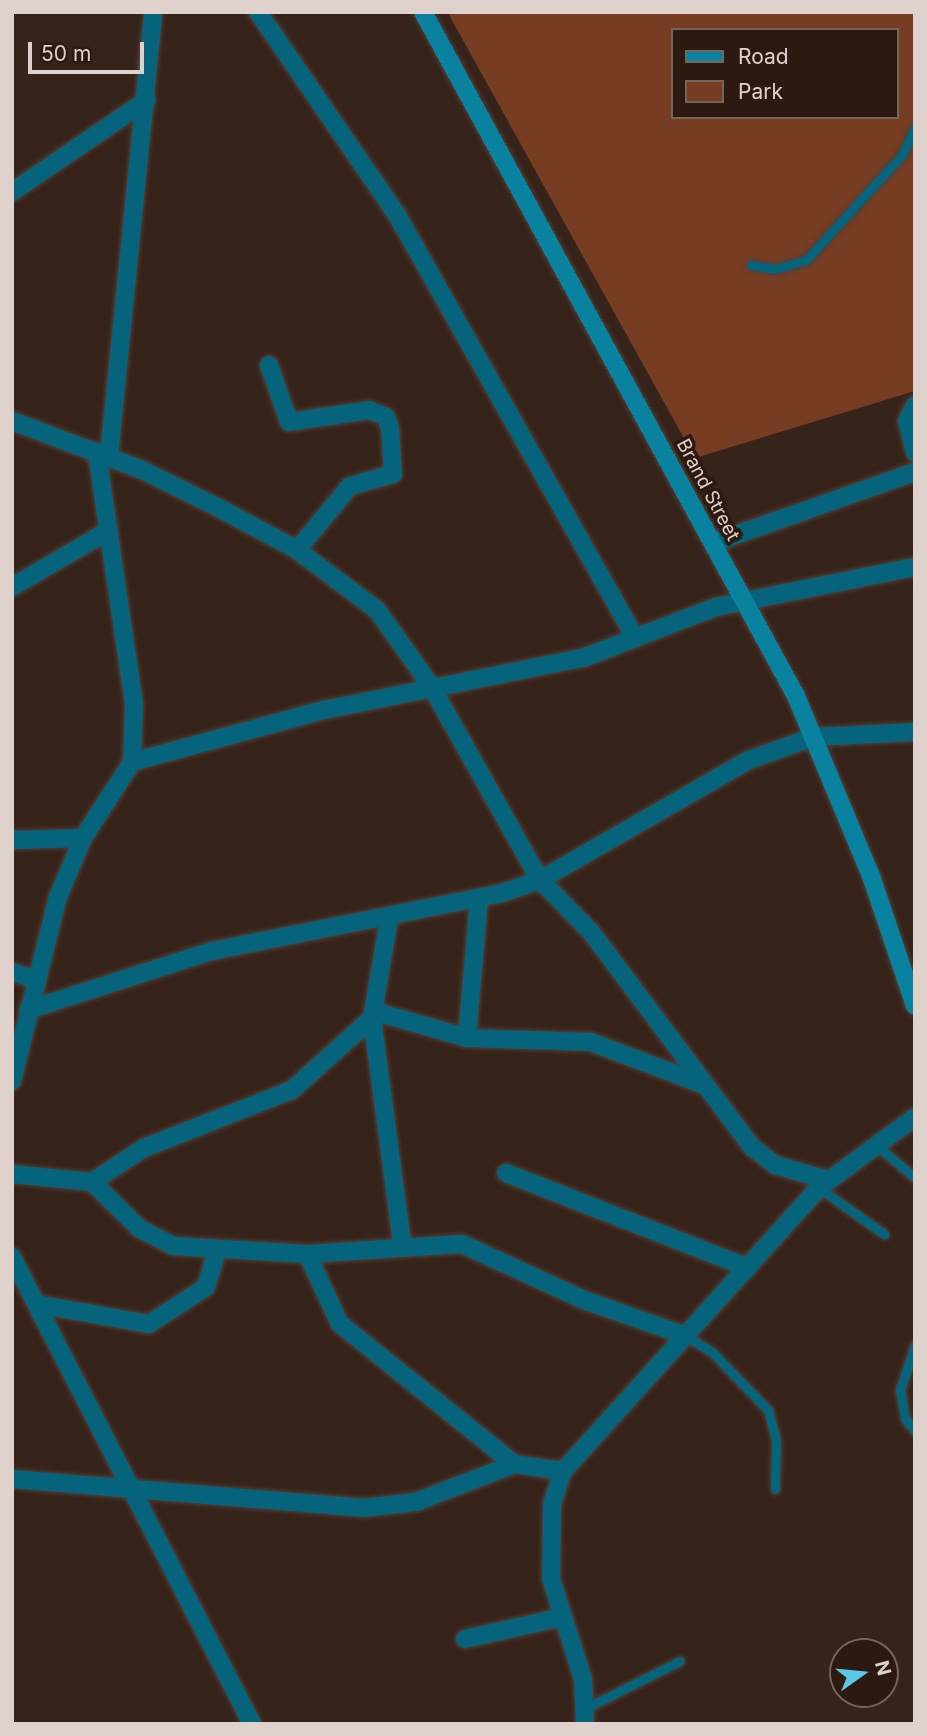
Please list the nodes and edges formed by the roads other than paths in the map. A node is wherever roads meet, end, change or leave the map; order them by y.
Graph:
1 (153, 12) edge
2 (258, 12) edge
3 (423, 12) edge
4 (146, 100) junction
5 (915, 127) edge
6 (12, 192) edge
7 (751, 265) dead end
8 (269, 365) dead end
9 (915, 405) edge
10 (12, 421) edge
11 (21, 430) edge
12 (915, 452) edge
13 (103, 454) junction
14 (915, 472) edge
15 (106, 532) junction
16 (713, 543) junction
17 (297, 550) junction
18 (915, 567) edge
19 (12, 587) edge
20 (744, 603) junction
21 (635, 638) junction
22 (431, 686) junction
23 (915, 732) edge
24 (813, 737) junction
25 (132, 762) junction
26 (83, 838) junction
27 (12, 840) edge
28 (540, 880) junction
29 (479, 899) junction
30 (389, 919) junction
31 (12, 972) edge
32 (33, 979) junction
33 (915, 1006) edge
34 (28, 1010) junction
35 (373, 1015) junction
36 (467, 1038) junction
37 (14, 1057) edge
38 (12, 1081) edge
39 (707, 1086) junction
40 (915, 1116) edge
41 (876, 1145) junction
42 (506, 1173) dead end
43 (12, 1174) edge
44 (915, 1178) edge
45 (92, 1182) junction
46 (824, 1184) junction
47 (884, 1234) dead end
48 (402, 1244) junction
49 (217, 1251) junction
50 (307, 1254) junction
51 (12, 1257) edge
52 (748, 1268) junction
53 (42, 1305) junction
54 (686, 1336) junction
55 (915, 1345) edge
56 (915, 1431) edge
57 (514, 1464) junction
58 (563, 1471) junction
59 (12, 1479) edge
60 (134, 1488) junction
61 (775, 1489) dead end
62 (563, 1617) junction
63 (465, 1639) dead end
64 (680, 1661) dead end
65 (585, 1716) edge
66 (252, 1724) edge

1 - 4 street
2 - 21 street
3 - 16 street, Brand Street
4 - 6 street
4 - 13 street
5 - 7 lane
8 - 17 street
9 - 12 street
10 - 11 street
11 - 13 street
13 - 15 street
13 - 17 street
14 - 16 street
15 - 19 street
15 - 25 street
16 - 20 street, Brand Street
17 - 22 street
18 - 20 street
20 - 21 street
20 - 24 street, Brand Street
21 - 22 street
22 - 25 street
22 - 28 street
23 - 24 street
24 - 28 street
24 - 33 street, Brand Street
25 - 26 street
26 - 27 street
26 - 32 street
28 - 29 street
28 - 39 street
29 - 30 street
29 - 36 street
30 - 34 street
30 - 35 street
31 - 32 street
32 - 34 street
34 - 37 street
35 - 36 street
35 - 45 street
35 - 48 street
36 - 39 street
37 - 38 street
39 - 46 street
40 - 41 street
41 - 44 lane
41 - 46 street
42 - 52 street
43 - 45 street
45 - 49 street
46 - 47 lane
46 - 52 street
48 - 50 street
48 - 54 street
49 - 50 street
49 - 53 street
50 - 57 street
51 - 53 street
52 - 54 street
53 - 60 street
54 - 58 street
54 - 61 lane
55 - 56 lane
57 - 58 street
57 - 60 street
58 - 62 street
59 - 60 street
60 - 66 street
62 - 63 street
62 - 65 street
64 - 65 lane

